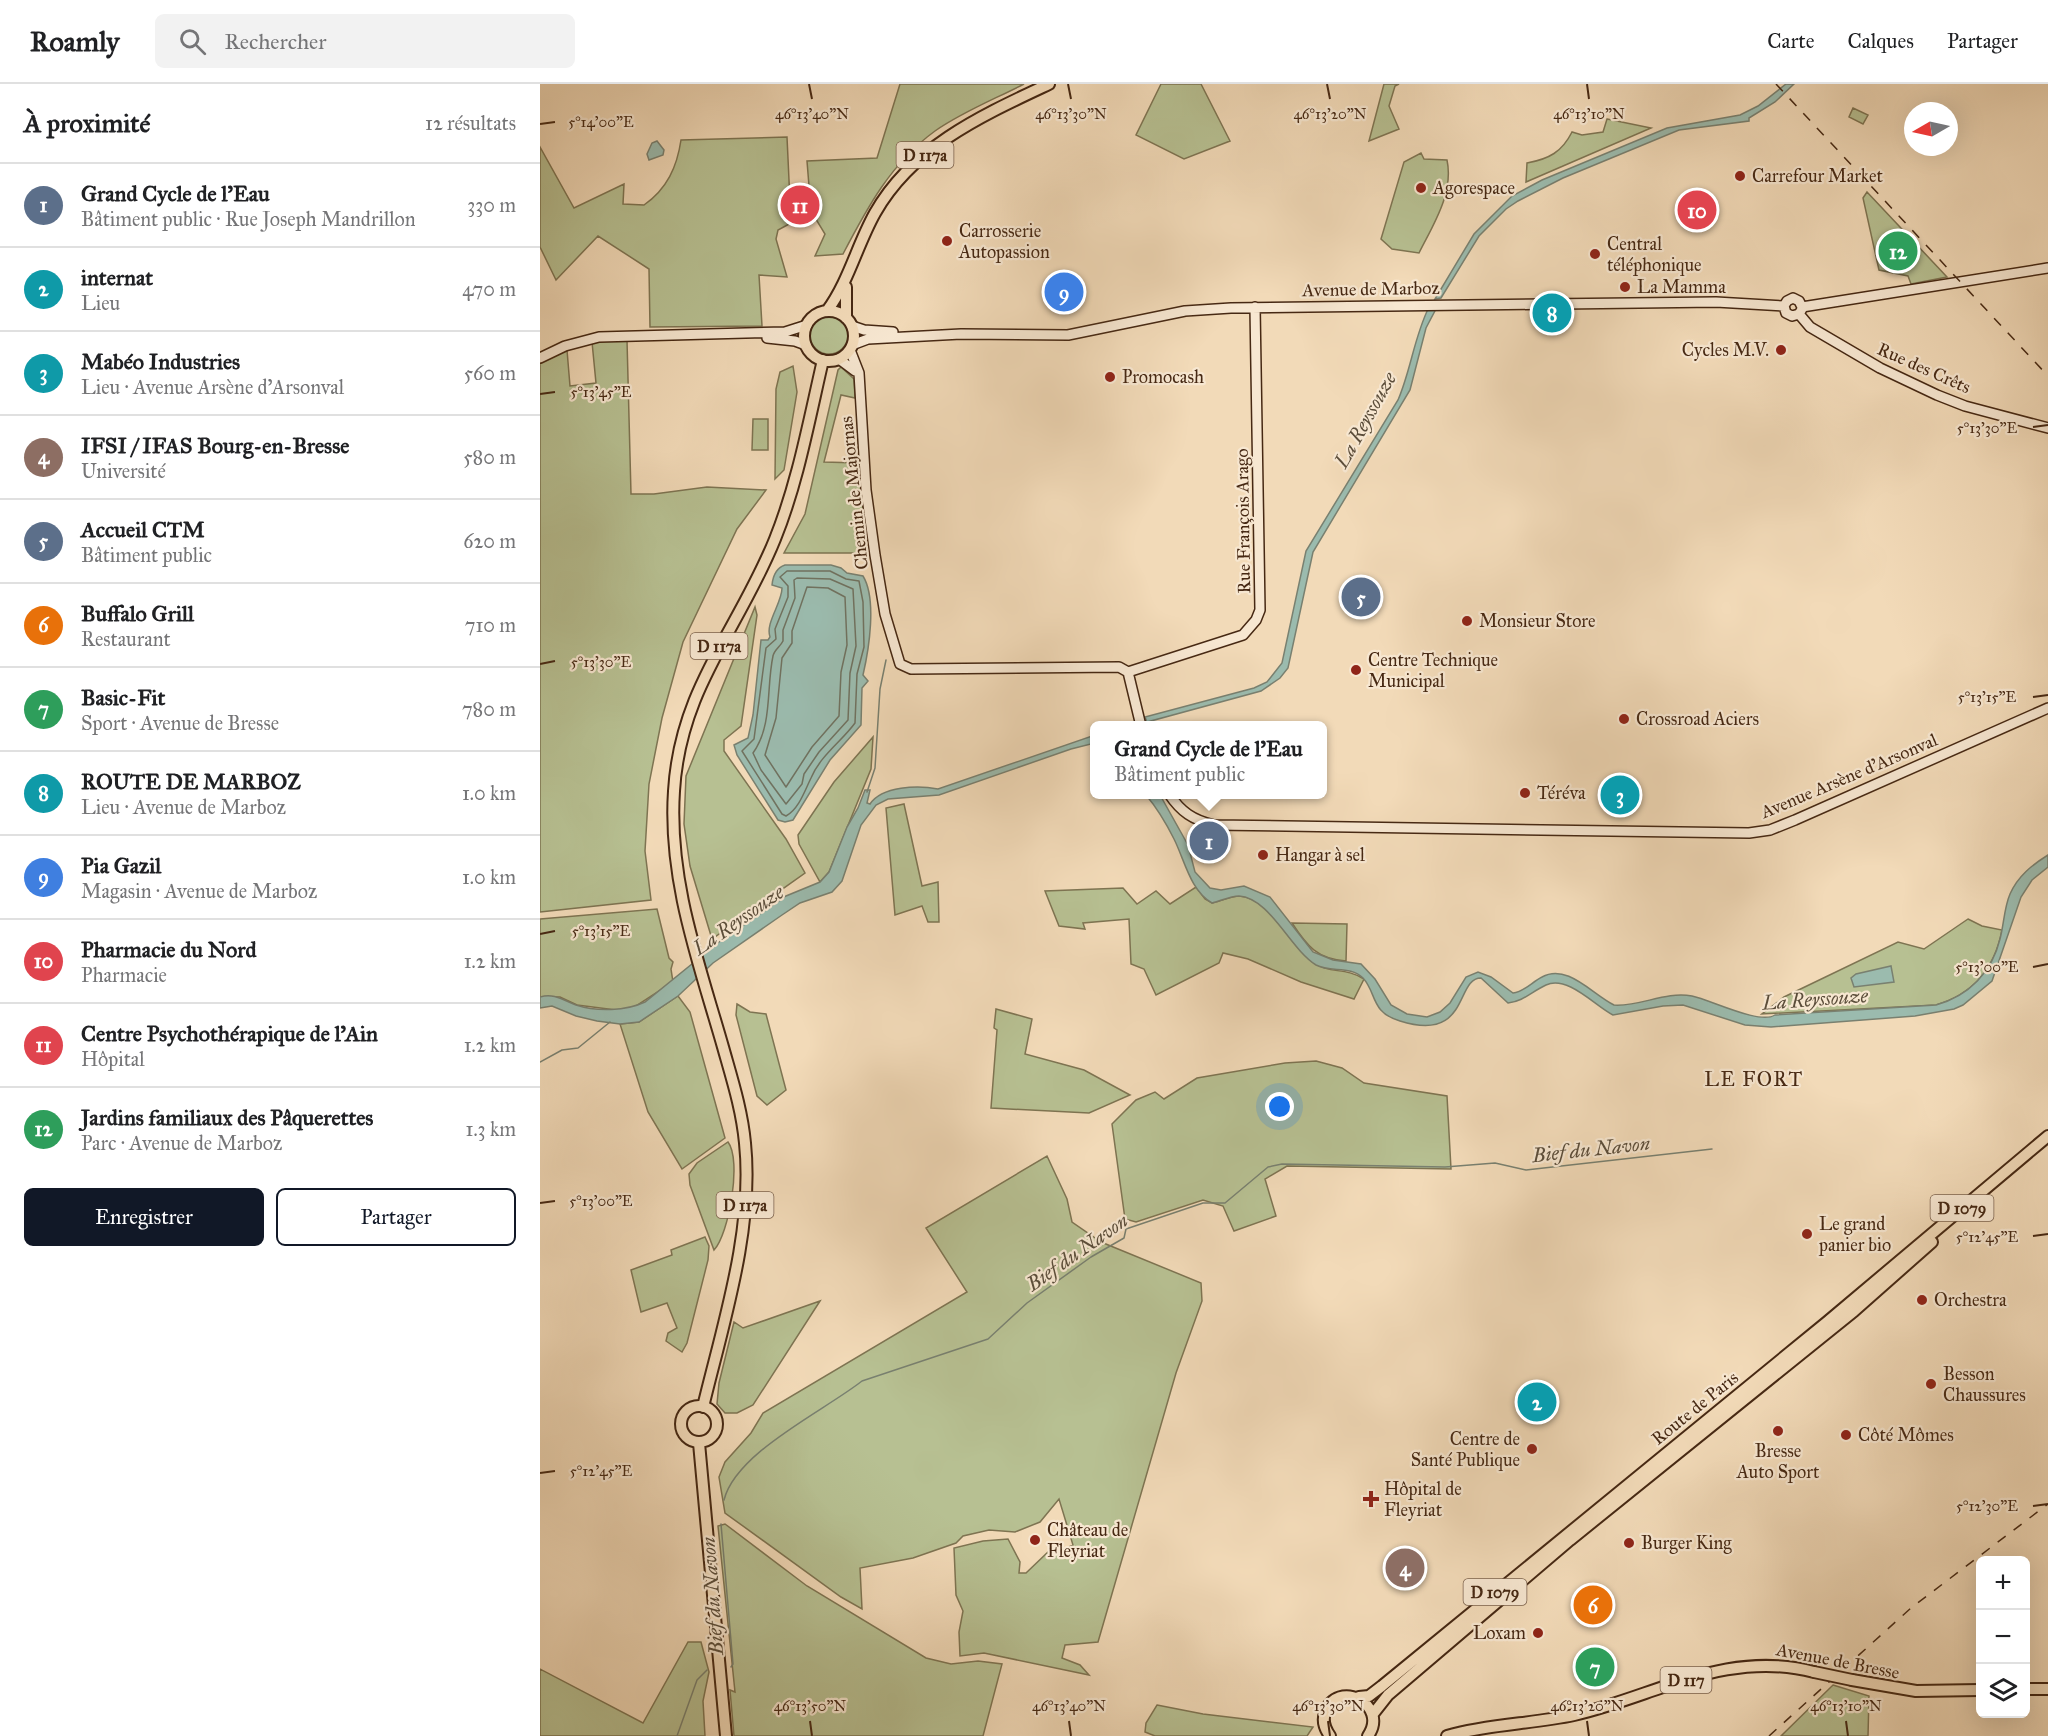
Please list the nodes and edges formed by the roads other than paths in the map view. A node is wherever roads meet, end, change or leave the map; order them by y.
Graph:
1 (1049, 84) edge
2 (2048, 267) edge
3 (848, 274) junction
4 (1784, 306) junction
5 (1255, 307) junction
6 (1801, 310) junction
7 (827, 311) junction
8 (849, 322) junction
9 (807, 325) junction
10 (961, 334) junction
11 (711, 335) junction
12 (806, 345) junction
13 (851, 347) junction
14 (540, 358) edge
15 (839, 359) junction
16 (823, 360) junction
17 (860, 381) junction
18 (2048, 428) edge
19 (905, 668) joint
20 (1128, 672) junction
21 (2048, 708) edge
22 (1140, 721) edge
23 (1172, 799) edge
24 (2048, 1136) edge
25 (2048, 1142) edge
26 (703, 1407) junction
27 (699, 1443) junction
28 (2030, 1689) edge
29 (2048, 1689) edge
30 (1976, 1690) edge
31 (1359, 1698) junction
32 (1373, 1714) junction
33 (1324, 1725) junction
34 (726, 1736) edge
35 (1318, 1736) edge
36 (1330, 1736) edge
37 (1368, 1736) edge
38 (1447, 1736) edge

1 - 3 main road, D 117a
2 - 6 street
3 - 7 main road, D 117a
3 - 8 main road, D 117a
4 - 5 street, Avenue de Marboz
4 - 6 street
4 - 6 street
5 - 10 street, Avenue de Marboz
5 - 20 street, Rue François Arago
6 - 18 street, Rue des Crêts
7 - 8 main road
7 - 9 main road
8 - 10 street, Avenue de Marboz
8 - 13 main road
9 - 11 street
9 - 12 main road
10 - 13 street, Avenue de Marboz
11 - 12 street
11 - 14 street
12 - 16 main road
13 - 15 main road
13 - 17 street, Chemin de Majornas
15 - 16 main road
15 - 17 street
16 - 26 main road, D 117a
17 - 19 street, Chemin de Majornas
19 - 20 street, Rue François Arago
20 - 22 street
21 - 23 street, Avenue Arsène d'Arsonval
24 - 31 main road, Route de Paris / D 1079
25 - 32 main road, Route de Paris / D 1079
26 - 27 main road
26 - 27 main road
27 - 34 main road
28 - 29 main road
30 - 38 main road, Avenue de Bresse / D 117, bridge
31 - 32 main road
31 - 33 main road, Route de Paris
32 - 37 main road
33 - 35 main road
33 - 36 main road

